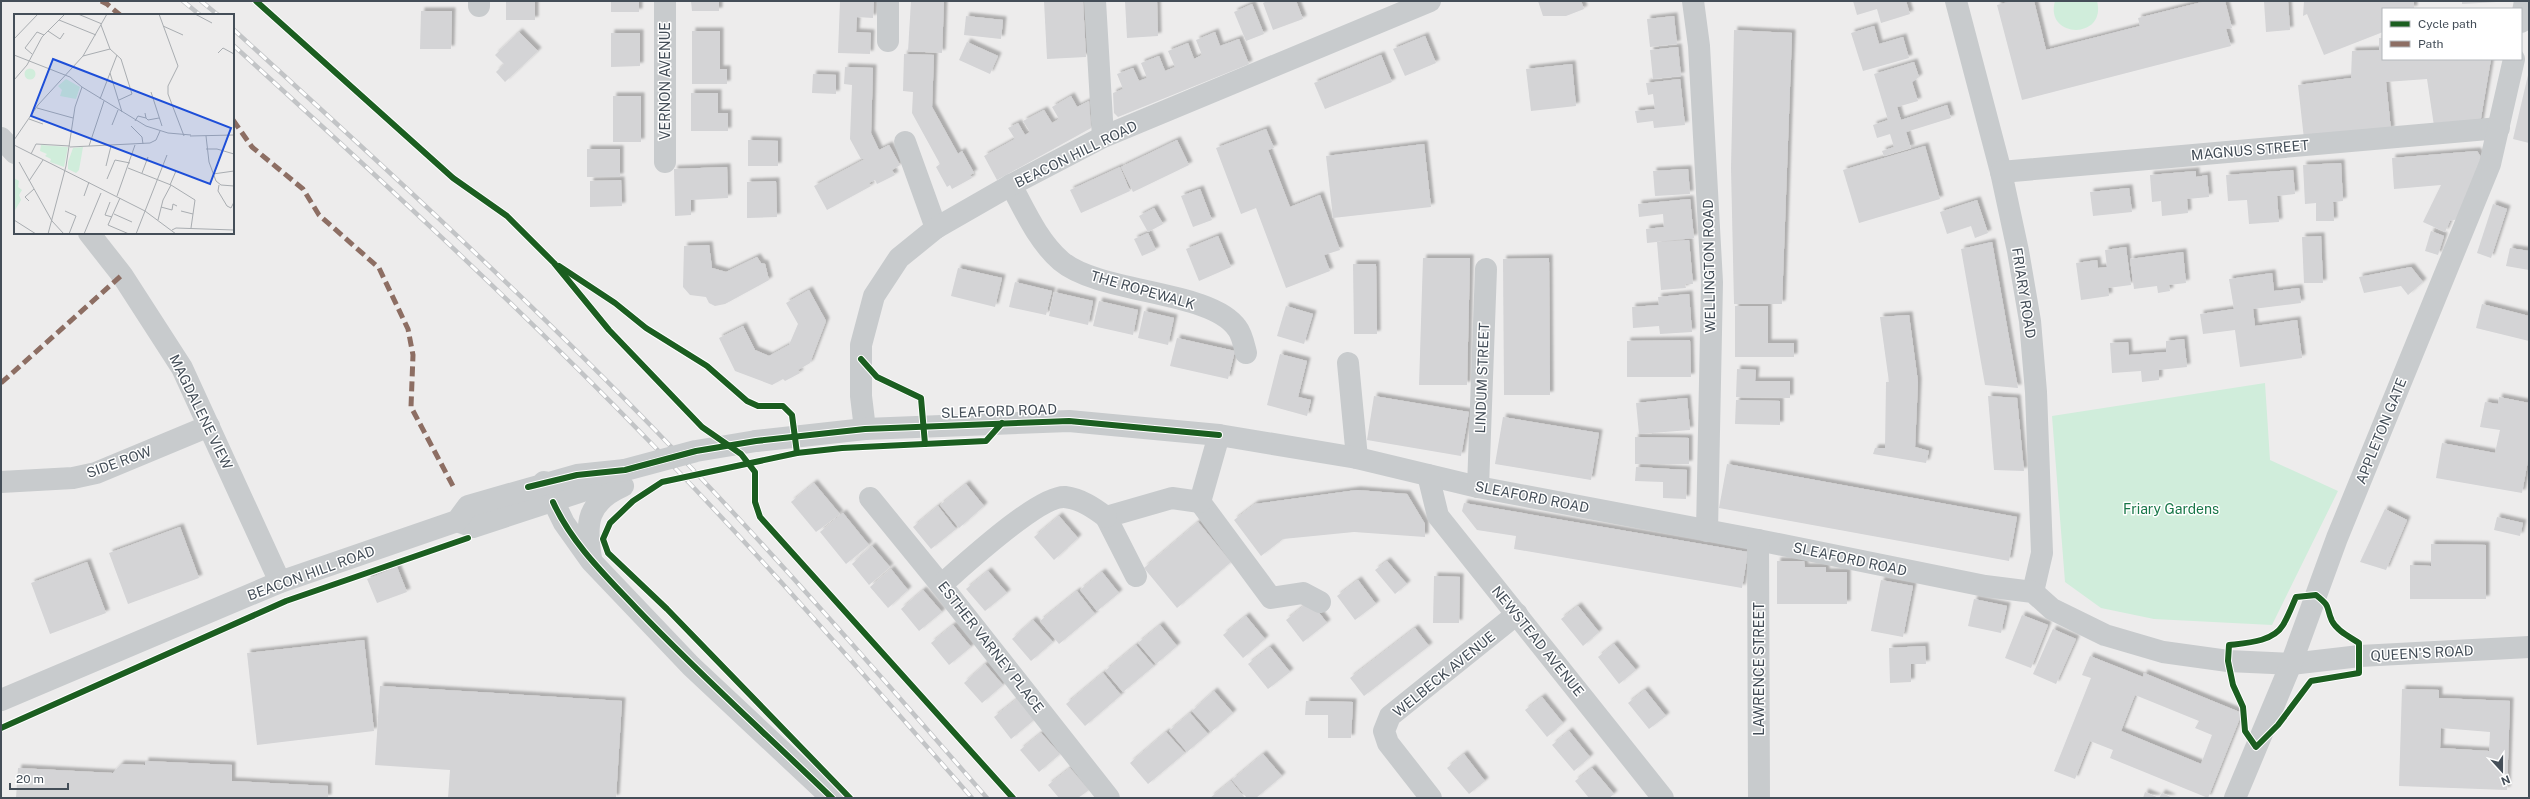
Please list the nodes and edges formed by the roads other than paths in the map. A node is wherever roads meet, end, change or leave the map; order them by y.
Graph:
1 (665, 1) edge
2 (888, 1) edge
3 (1095, 1) edge
4 (1430, 1) edge
5 (1693, 1) edge
6 (1956, 1) edge
7 (2525, 1) edge
8 (1396, 8) edge
9 (2522, 17) edge
10 (888, 41) dead end
11 (2514, 60) edge
12 (2499, 128) junction
13 (1103, 137) junction
14 (905, 142) dead end
15 (665, 162) dead end
16 (2001, 172) junction
17 (1011, 185) junction
18 (936, 228) junction
19 (90, 234) edge
20 (1486, 269) dead end
21 (1246, 353) dead end
22 (1348, 363) dead end
23 (209, 426) junction
24 (865, 429) junction
25 (1219, 435) junction
26 (1357, 458) junction
27 (1428, 475) junction
28 (626, 477) junction
29 (1, 482) edge
30 (544, 482) junction
31 (1478, 487) junction
32 (870, 498) dead end
33 (554, 502) junction
34 (1200, 502) junction
35 (1106, 518) junction
36 (457, 521) junction
37 (1707, 531) junction
38 (1758, 540) junction
39 (591, 561) junction
40 (1136, 576) dead end
41 (280, 582) junction
42 (941, 585) junction
43 (2033, 592) junction
44 (1320, 602) dead end
45 (1517, 614) junction
46 (2529, 647) edge
47 (2290, 664) junction
48 (1, 700) edge
49 (832, 798) edge
50 (1109, 798) edge
51 (1431, 798) edge
52 (1663, 798) edge
53 (1760, 798) edge
54 (2235, 798) edge

1 - 15 street, VERNON AVENUE
2 - 10 street
3 - 13 street
4 - 8 street, BEACON HILL ROAD
5 - 37 street, WELLINGTON ROAD
6 - 16 street, FRIARY ROAD
7 - 9 street
8 - 13 street, BEACON HILL ROAD
11 - 12 street, APPLETON GATE
12 - 16 street, MAGNUS STREET
12 - 47 street, APPLETON GATE
13 - 17 street, BEACON HILL ROAD
14 - 18 street
16 - 43 street, FRIARY ROAD
17 - 18 street, BEACON HILL ROAD
17 - 21 street, THE ROPEWALK
18 - 24 street, BEACON HILL ROAD
19 - 23 street, MAGDALENE VIEW
20 - 31 street, LINDUM STREET
22 - 26 street
23 - 29 street, SIDE ROW
23 - 41 street, MAGDALENE VIEW
24 - 25 street, SLEAFORD ROAD
24 - 28 street, SLEAFORD ROAD, bridge
25 - 26 street, SLEAFORD ROAD
25 - 34 street
26 - 27 street, SLEAFORD ROAD
27 - 31 street, SLEAFORD ROAD
27 - 45 street, NEWSTEAD AVENUE
28 - 30 street
28 - 33 street
28 - 39 street
30 - 33 street
30 - 36 street
31 - 37 street, SLEAFORD ROAD
32 - 42 street, ESTHER VARNEY PLACE
33 - 36 street
33 - 39 street
34 - 35 street
34 - 44 street
35 - 40 street
35 - 42 street
36 - 41 street, BEACON HILL ROAD
37 - 38 street, SLEAFORD ROAD
38 - 43 street, SLEAFORD ROAD
38 - 53 street, LAWRENCE STREET
39 - 49 street
41 - 48 street, BEACON HILL ROAD
42 - 50 street, ESTHER VARNEY PLACE
43 - 47 street
45 - 51 street, WELBECK AVENUE
45 - 52 street, NEWSTEAD AVENUE
46 - 47 street, QUEEN'S ROAD
47 - 54 street, APPLETON GATE

